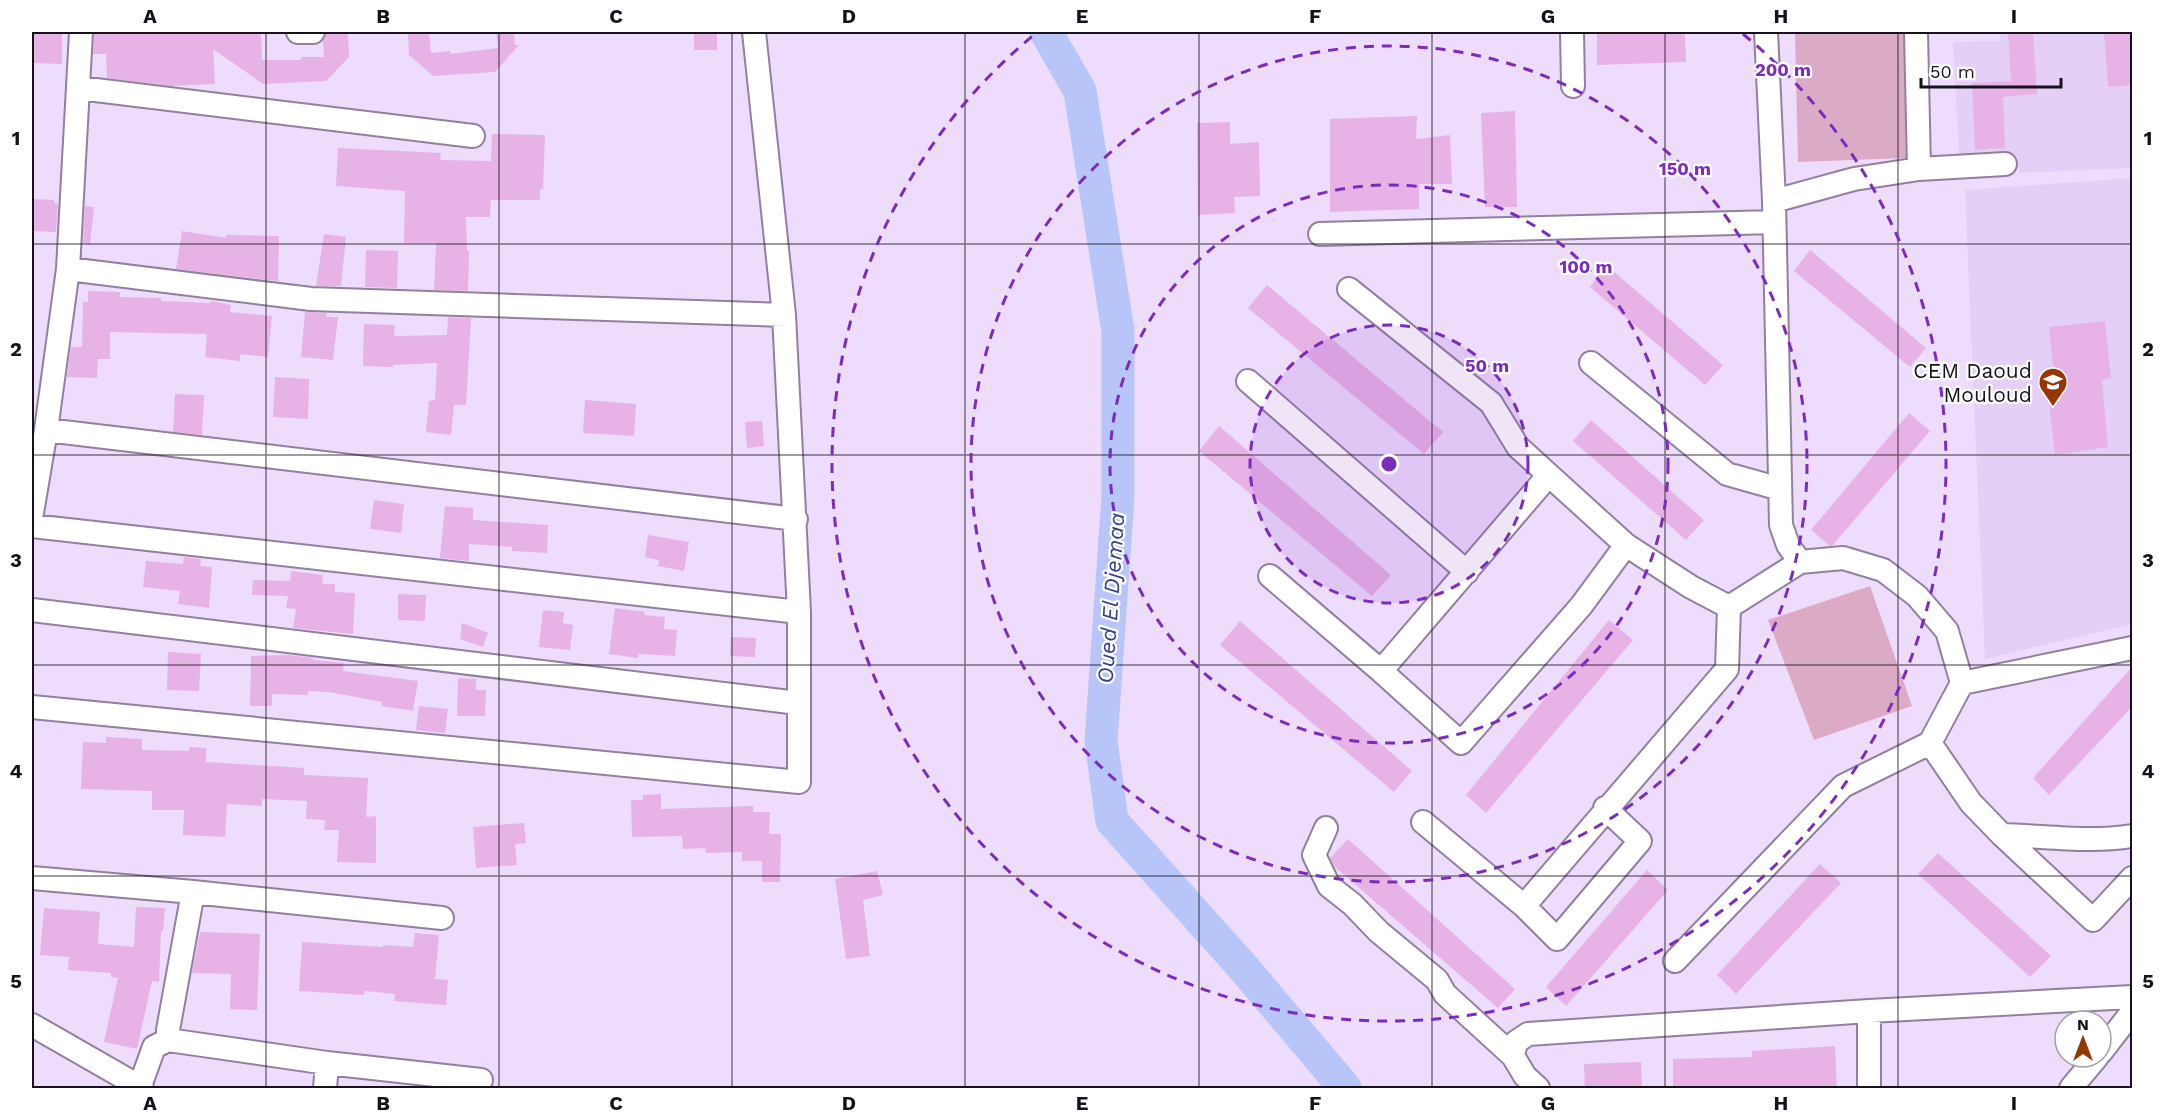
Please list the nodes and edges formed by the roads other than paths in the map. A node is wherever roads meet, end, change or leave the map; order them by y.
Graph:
1 (81, 32) edge
2 (298, 32) edge
3 (313, 32) edge
4 (754, 32) edge
5 (1572, 32) edge
6 (1766, 32) edge
7 (1916, 32) edge
8 (1574, 86) dead end
9 (79, 88) junction
10 (473, 136) dead end
11 (2005, 164) dead end
12 (1919, 169) junction
13 (1774, 212) junction
14 (1320, 234) dead end
15 (68, 269) junction
16 (1348, 289) dead end
17 (784, 315) junction
18 (1591, 363) dead end
19 (1248, 381) dead end
20 (46, 430) junction
21 (1548, 476) junction
22 (1780, 489) junction
23 (32, 513) edge
24 (796, 519) junction
25 (32, 526) edge
26 (1626, 545) junction
27 (1800, 562) junction
28 (1467, 572) junction
29 (1270, 576) dead end
30 (1729, 607) junction
31 (32, 610) edge
32 (799, 612) junction
33 (2133, 648) edge
34 (1381, 671) junction
35 (1962, 683) junction
36 (798, 704) junction
37 (32, 707) edge
38 (1930, 743) junction
39 (1605, 808) junction
40 (1423, 822) dead end
41 (1326, 828) dead end
42 (2002, 835) junction
43 (2133, 836) edge
44 (32, 878) edge
45 (2133, 878) edge
46 (193, 892) junction
47 (1524, 906) junction
48 (442, 918) dead end
49 (1675, 961) dead end
50 (2133, 997) edge
51 (1869, 1011) junction
52 (2133, 1012) edge
53 (32, 1025) edge
54 (2113, 1037) edge
55 (168, 1040) junction
56 (1513, 1056) junction
57 (327, 1062) junction
58 (2087, 1069) edge
59 (482, 1080) dead end
60 (141, 1087) edge
61 (325, 1089) edge
62 (1539, 1089) edge
63 (1869, 1089) edge
64 (2071, 1089) edge

1 - 9 street
2 - 3 street
4 - 17 street
5 - 8 street
6 - 13 street
7 - 12 street
9 - 10 street
9 - 15 street
11 - 12 street
12 - 13 street
13 - 14 street
13 - 22 street
15 - 17 street
15 - 20 street
16 - 21 street
17 - 24 street
18 - 22 street
19 - 28 street
20 - 23 street
20 - 24 street
21 - 26 street
21 - 28 street
22 - 27 street
24 - 32 street
25 - 32 street
26 - 30 street
26 - 34 street
27 - 30 street
27 - 35 street
28 - 34 street
29 - 34 street
30 - 39 street
31 - 36 street
32 - 36 street
33 - 35 street
35 - 38 street
36 - 37 street
38 - 42 street
38 - 49 street
39 - 47 street
39 - 47 street
40 - 47 street
41 - 56 street
42 - 43 street
42 - 45 street
44 - 46 street
46 - 48 street
46 - 55 street
50 - 51 street
51 - 56 street
51 - 63 street
52 - 54 street
53 - 60 street
55 - 57 street
55 - 60 street
56 - 62 street
57 - 59 street
57 - 61 street
58 - 64 street

